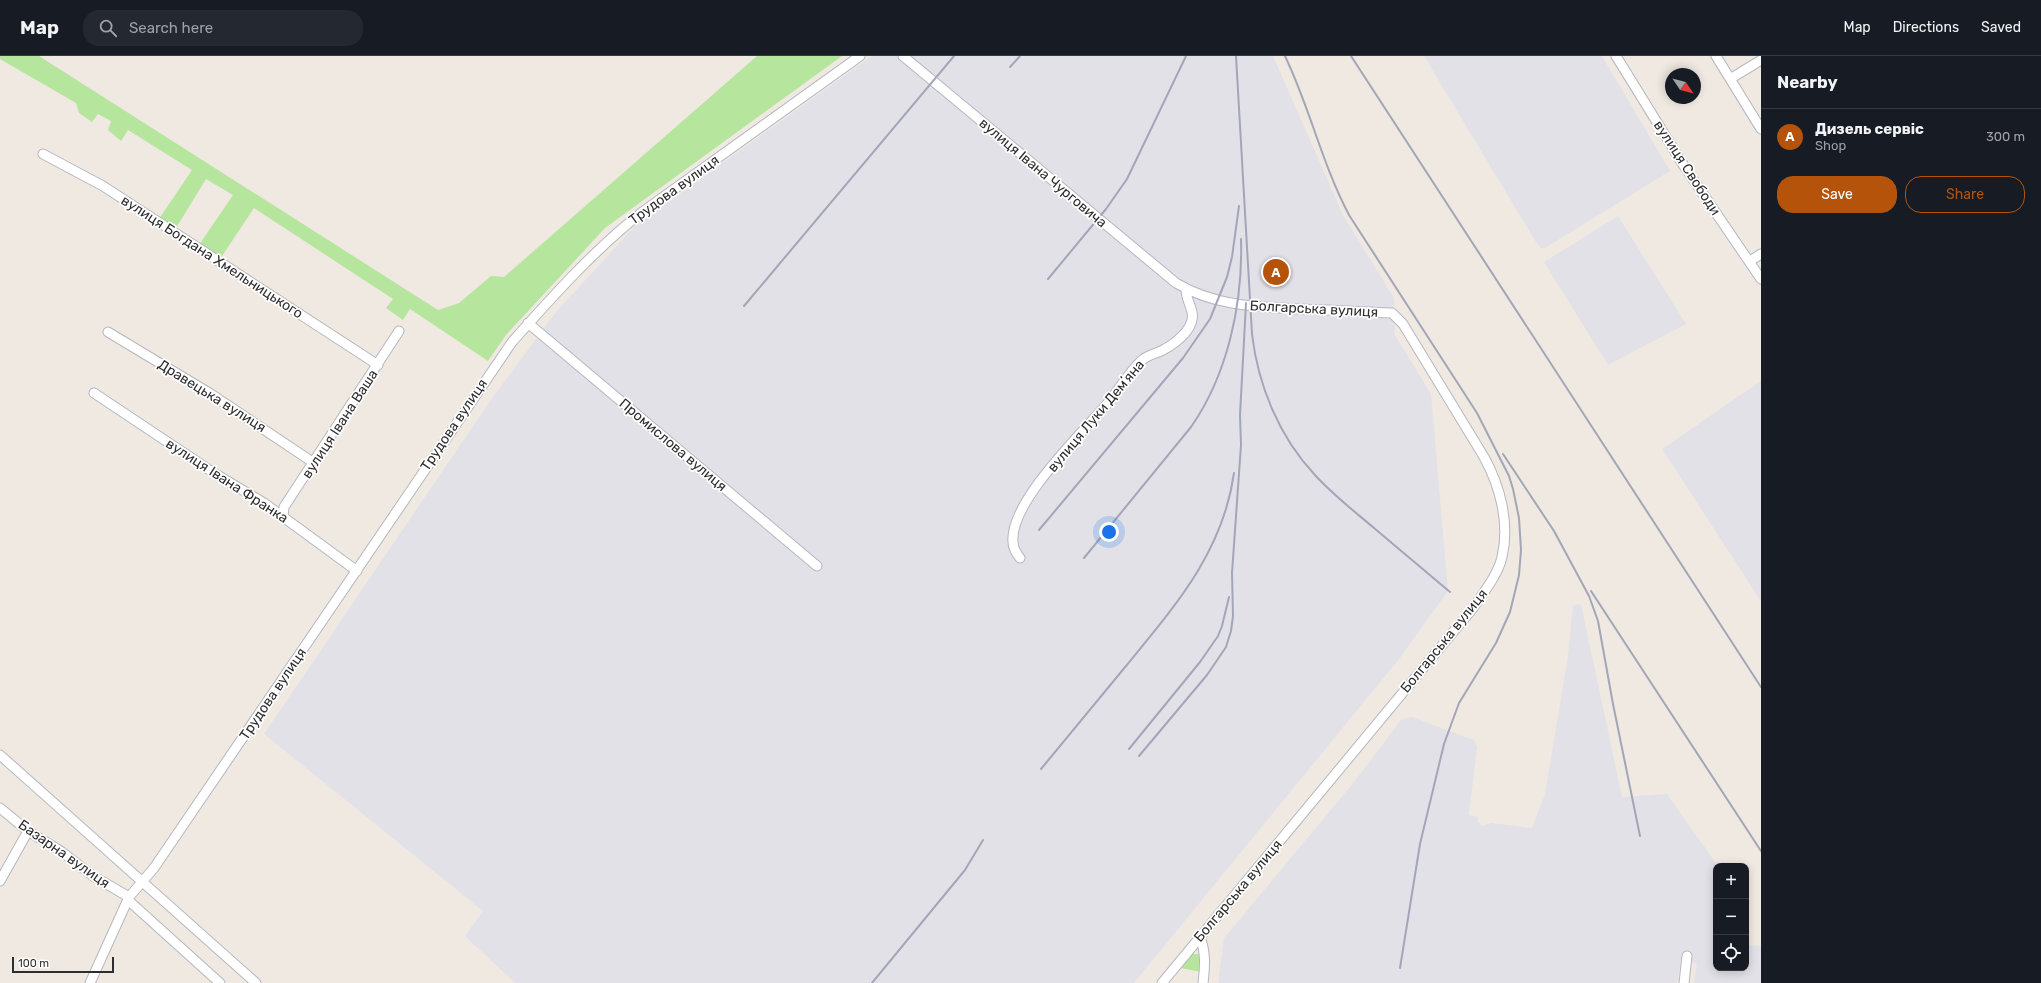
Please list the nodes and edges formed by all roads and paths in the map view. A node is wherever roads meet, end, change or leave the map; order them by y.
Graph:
1 (860, 56) edge
2 (903, 56) edge
3 (1616, 56) edge
4 (1716, 56) edge
5 (1761, 60) edge
6 (1730, 79) junction
7 (1761, 128) edge
8 (43, 154) dead end
9 (1761, 254) edge
10 (1750, 261) junction
11 (1761, 279) edge
12 (1186, 289) junction
13 (528, 323) junction
14 (399, 331) dead end
15 (108, 332) dead end
16 (378, 365) junction
17 (94, 393) dead end
18 (314, 463) junction
19 (283, 517) junction
20 (1020, 558) dead end
21 (817, 566) dead end
22 (357, 571) junction
23 (0, 755) edge
24 (0, 808) edge
25 (28, 831) junction
26 (0, 881) edge
27 (142, 882) junction
28 (129, 899) junction
29 (1200, 937) junction
30 (1687, 956) dead end
31 (90, 983) edge
32 (220, 983) edge
33 (256, 983) edge
34 (1162, 983) edge
35 (1202, 983) edge
36 (1684, 983) edge

1 - 13 street, Трудова вулиця
2 - 12 street, вулиця Івана Чурговича
3 - 10 street, вулиця Свободи
4 - 6 street
5 - 6 street
6 - 7 street
8 - 16 street, вулиця Богдана Хмельницького
9 - 10 street
10 - 11 street, вулиця Свободи
12 - 20 street, вулиця Луки Демʼяна
12 - 29 street, Болгарська вулиця
13 - 21 street, Промислова вулиця
13 - 22 street, Трудова вулиця
14 - 16 street, вулиця Івана Ваша
15 - 18 street, Дравецька вулиця
16 - 18 street, вулиця Івана Ваша
17 - 19 street, вулиця Івана Франка
18 - 19 street, вулиця Івана Ваша
19 - 22 street, вулиця Івана Франка
22 - 27 street, Трудова вулиця
23 - 27 street
24 - 25 street, Базарна вулиця
25 - 26 street
25 - 28 street, Базарна вулиця
27 - 28 street, Трудова вулиця
27 - 33 street
28 - 31 street, Трудова вулиця
28 - 32 street, Базарна вулиця
29 - 34 street, Болгарська вулиця
29 - 35 street
30 - 36 street

